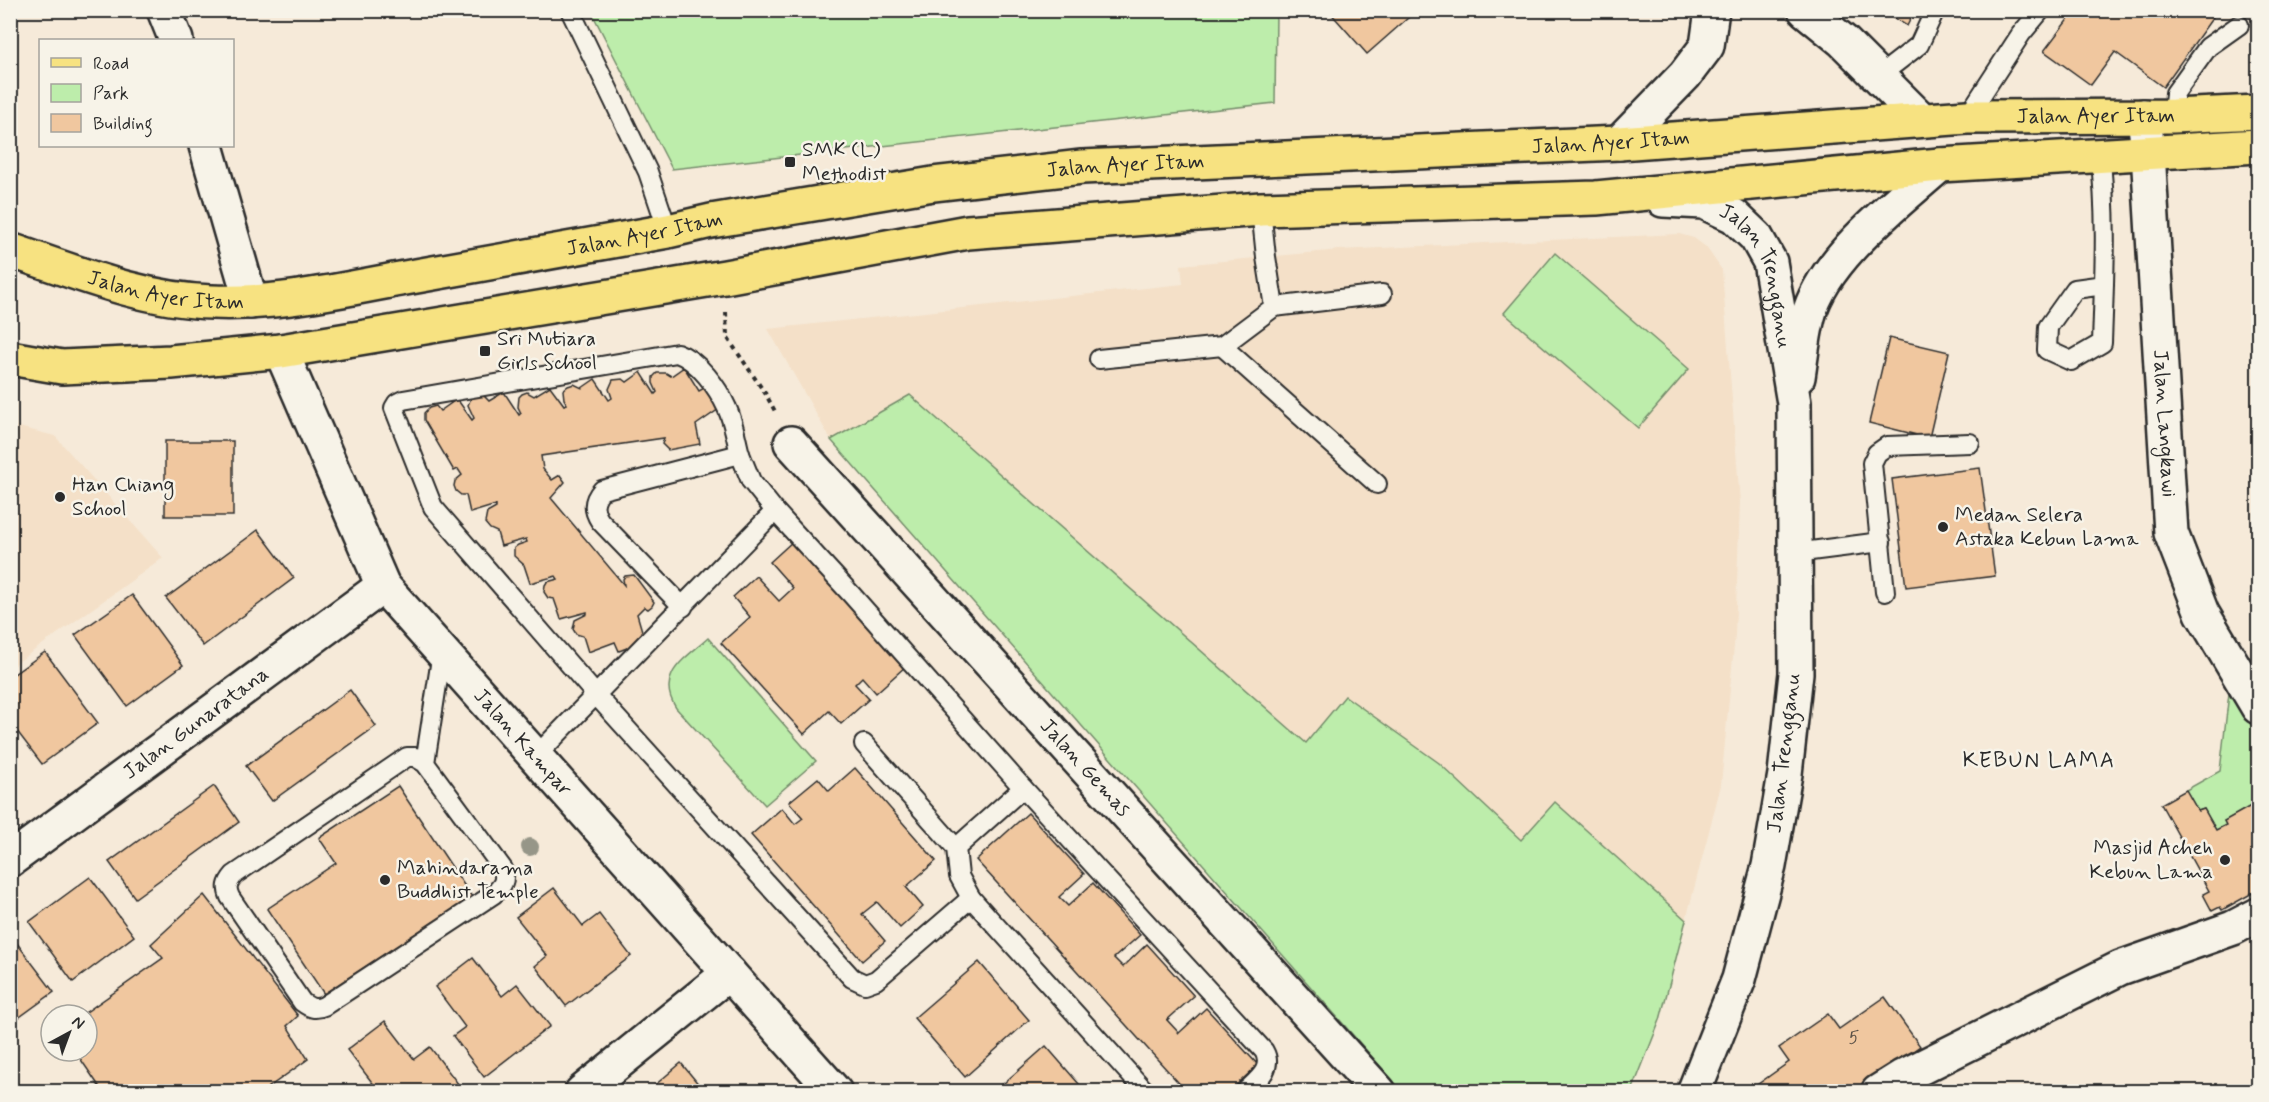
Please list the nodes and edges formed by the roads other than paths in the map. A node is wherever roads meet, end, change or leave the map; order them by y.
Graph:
1 (164, 10) edge
2 (570, 10) edge
3 (1712, 10) edge
4 (1804, 10) edge
5 (1935, 10) edge
6 (2041, 10) edge
7 (2240, 25) dead end
8 (176, 39) edge
9 (1879, 76) junction
10 (2244, 113) edge
11 (2158, 116) junction
12 (1966, 117) junction
13 (1922, 120) junction
14 (1619, 143) junction
15 (2259, 146) edge
16 (206, 147) edge
17 (2148, 152) junction
18 (2100, 154) junction
19 (1940, 165) junction
20 (1596, 198) junction
21 (1261, 209) junction
22 (668, 231) junction
23 (10, 250) edge
24 (2104, 285) dead end
25 (1382, 294) dead end
26 (251, 302) junction
27 (1274, 306) junction
28 (1222, 346) junction
29 (281, 351) junction
30 (10, 358) edge
31 (1099, 359) dead end
32 (1794, 403) junction
33 (791, 443) road end
34 (1970, 443) dead end
35 (740, 454) junction
36 (1377, 484) dead end
37 (775, 512) junction
38 (1881, 542) junction
39 (1795, 553) junction
40 (383, 586) junction
41 (1885, 592) dead end
42 (683, 607) junction
43 (442, 652) junction
44 (596, 695) junction
45 (2259, 707) edge
46 (864, 744) dead end
47 (536, 756) junction
48 (425, 763) junction
49 (1023, 788) junction
50 (956, 848) junction
51 (10, 860) edge
52 (972, 898) junction
53 (2259, 915) edge
54 (729, 973) junction
55 (582, 1092) edge
56 (835, 1092) edge
57 (1146, 1092) edge
58 (1245, 1092) edge
59 (1379, 1092) edge
60 (1694, 1092) edge
61 (1878, 1092) edge

1 - 8 street
2 - 22 lane
3 - 14 street
4 - 9 street
5 - 9 lane
6 - 12 lane
7 - 11 lane
9 - 13 street
10 - 11 main road, Jalan Ayer Itam
11 - 12 main road, Jalan Ayer Itam
11 - 17 street, Jalan Langkawi
12 - 13 main road, Jalan Ayer Itam
13 - 14 main road, Jalan Ayer Itam
14 - 22 main road, Jalan Ayer Itam
15 - 17 main road, Jalan Ayer Itam
16 - 26 street
17 - 18 main road, Jalan Ayer Itam
17 - 45 street, Jalan Langkawi
18 - 19 main road, Jalan Ayer Itam
18 - 24 lane
19 - 20 main road, Jalan Ayer Itam
19 - 32 street, Jalan Trengganu
20 - 21 main road, Jalan Ayer Itam
20 - 32 street, Jalan Trengganu
21 - 27 lane
21 - 29 main road, Jalan Ayer Itam
22 - 26 main road, Jalan Ayer Itam
23 - 26 main road, Jalan Ayer Itam
25 - 27 lane
27 - 28 lane
28 - 31 lane
28 - 36 lane
29 - 30 main road, Jalan Ayer Itam
29 - 40 street, Jalan Kampar
32 - 39 street, Jalan Trengganu
33 - 59 street, Jalan Gemas
34 - 38 lane
35 - 37 lane
35 - 42 lane
35 - 44 lane
37 - 42 lane
37 - 49 lane
38 - 39 lane
38 - 41 lane
39 - 60 street, Jalan Trengganu
40 - 43 street, Jalan Kampar
40 - 51 street, Jalan Gunaratana
42 - 44 lane
43 - 47 street, Jalan Kampar
43 - 48 lane
44 - 47 lane
44 - 52 lane
46 - 50 lane
47 - 54 street, Jalan Kampar
48 - 48 lane
49 - 50 lane
49 - 58 lane
50 - 52 lane
52 - 57 lane
53 - 61 street
54 - 55 street
54 - 56 street, Jalan Kampar

